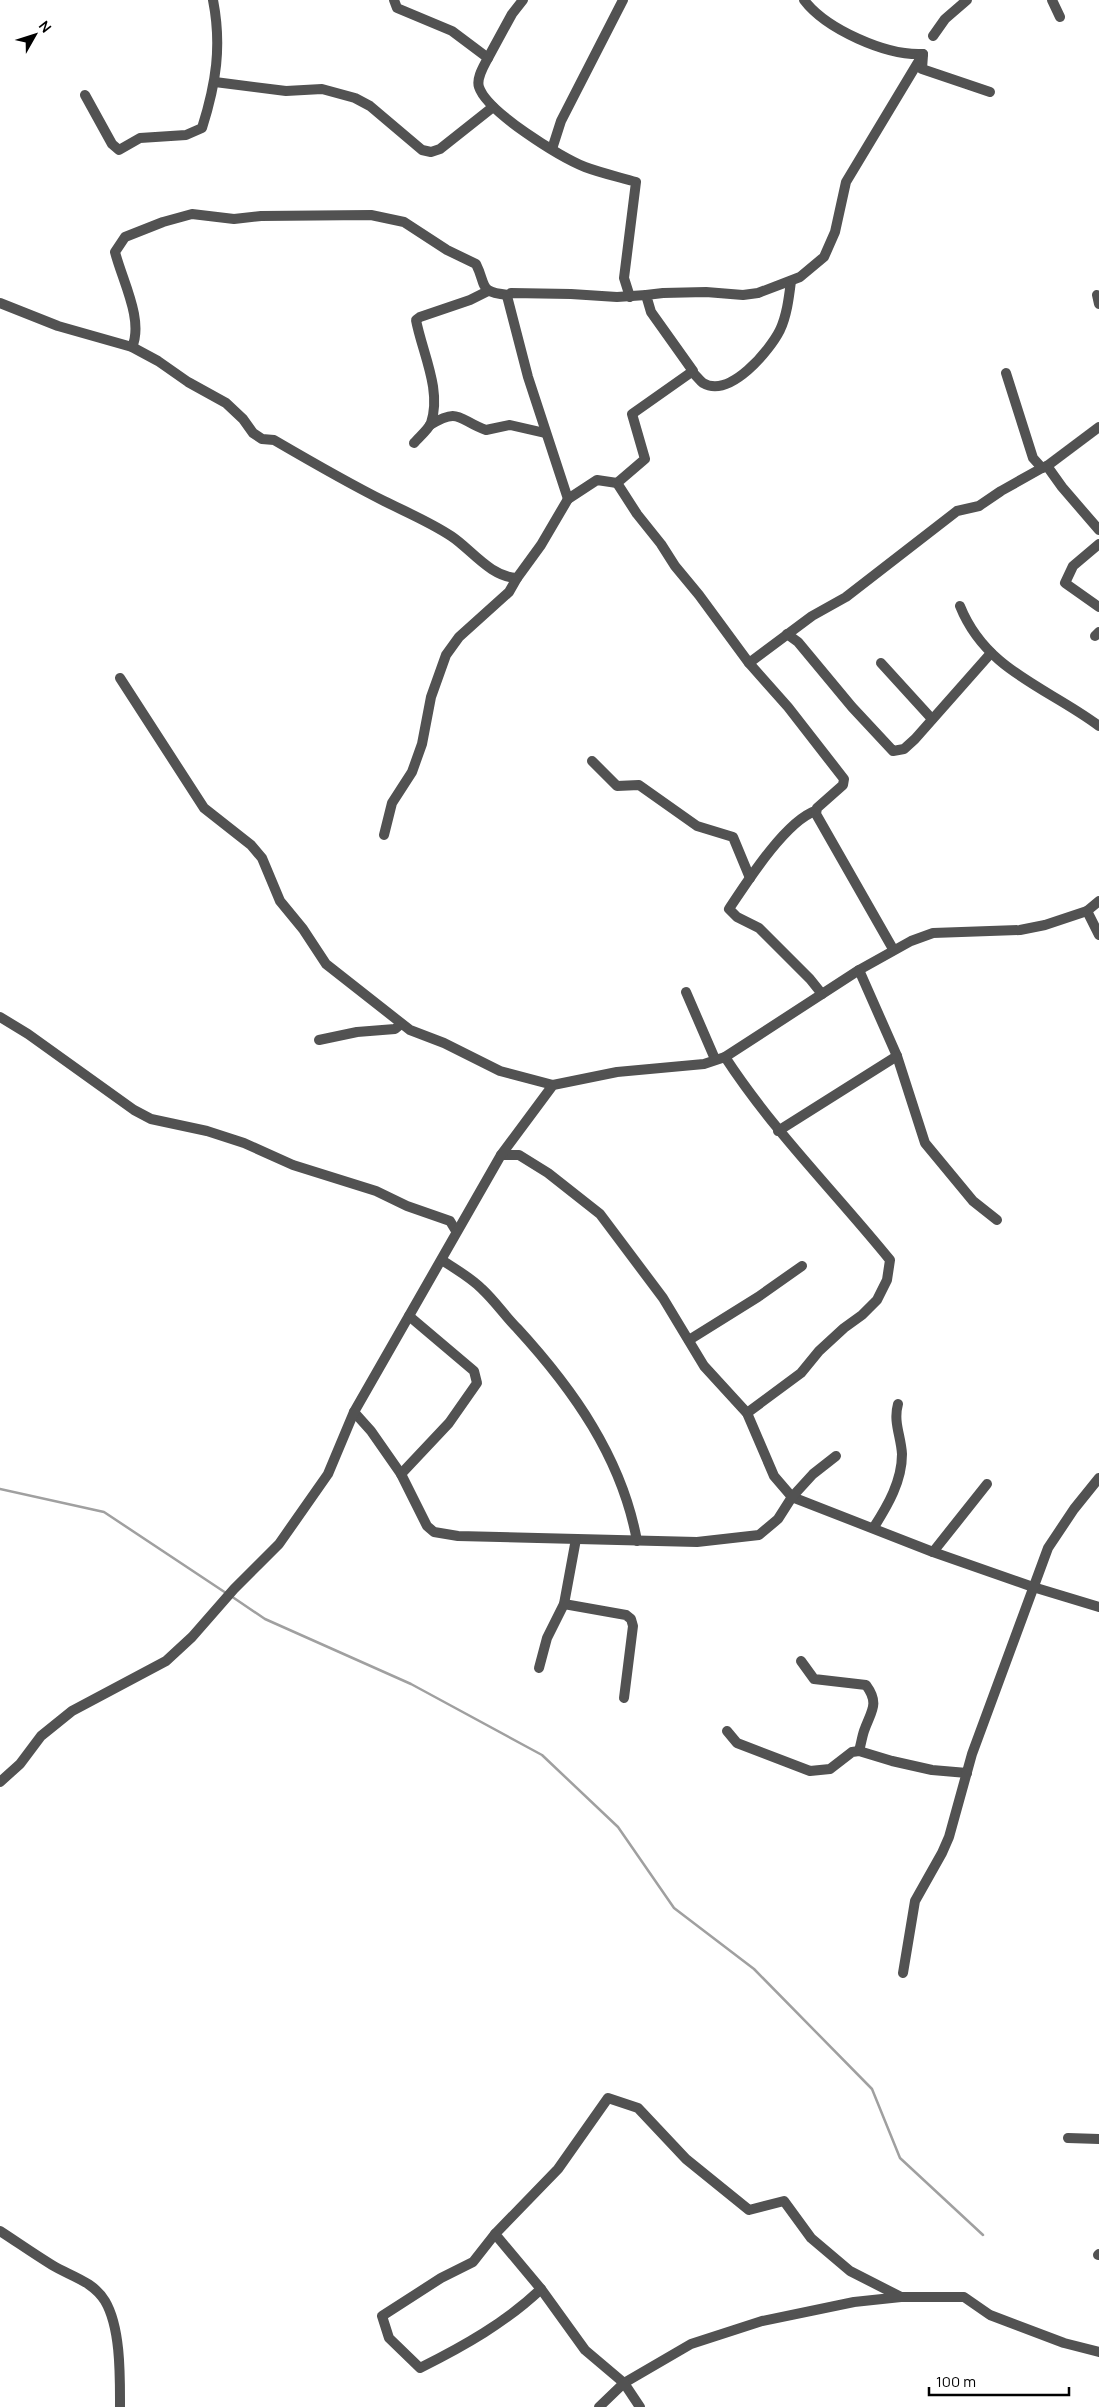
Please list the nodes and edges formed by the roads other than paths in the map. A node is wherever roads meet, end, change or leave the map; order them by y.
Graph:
1 (213, 0) edge
2 (394, 0) edge
3 (522, 0) edge
4 (623, 0) edge
5 (804, 0) edge
6 (965, 0) edge
7 (1052, 0) edge
8 (1060, 17) dead end
9 (934, 36) dead end
10 (922, 54) junction
11 (488, 58) junction
12 (215, 82) junction
13 (990, 92) dead end
14 (85, 95) dead end
15 (493, 107) junction
16 (552, 149) junction
17 (791, 281) junction
18 (488, 291) junction
19 (508, 295) junction
20 (646, 295) junction
21 (630, 297) junction
22 (0, 303) edge
23 (132, 346) junction
24 (692, 372) junction
25 (1006, 373) dead end
26 (430, 425) junction
27 (1099, 427) edge
28 (546, 433) junction
29 (414, 443) dead end
30 (1044, 467) junction
31 (617, 482) junction
32 (568, 499) junction
33 (1099, 530) edge
34 (1099, 544) edge
35 (517, 578) junction
36 (960, 606) dead end
37 (1099, 607) edge
38 (788, 634) junction
39 (991, 653) junction
40 (749, 663) junction
41 (881, 663) dead end
42 (120, 678) dead end
43 (932, 719) junction
44 (1099, 726) edge
45 (592, 761) dead end
46 (815, 811) junction
47 (384, 835) dead end
48 (750, 878) junction
49 (1099, 901) edge
50 (1086, 911) junction
51 (1099, 935) edge
52 (892, 949) junction
53 (859, 970) junction
54 (686, 992) dead end
55 (822, 994) junction
56 (0, 1017) edge
57 (401, 1024) junction
58 (319, 1040) dead end
59 (898, 1056) junction
60 (720, 1058) junction
61 (553, 1085) junction
62 (778, 1131) junction
63 (514, 1135) junction
64 (501, 1155) junction
65 (519, 1155) junction
66 (467, 1212) junction
67 (997, 1220) dead end
68 (450, 1221) junction
69 (456, 1231) junction
70 (442, 1260) junction
71 (802, 1266) dead end
72 (409, 1316) junction
73 (689, 1340) junction
74 (898, 1404) dead end
75 (354, 1412) junction
76 (747, 1413) junction
77 (836, 1456) dead end
78 (401, 1474) junction
79 (1099, 1478) edge
80 (987, 1484) dead end
81 (792, 1497) junction
82 (874, 1527) junction
83 (576, 1539) junction
84 (637, 1541) junction
85 (932, 1552) junction
86 (1033, 1587) junction
87 (564, 1604) junction
88 (1099, 1606) edge
89 (801, 1661) dead end
90 (539, 1668) dead end
91 (624, 1698) dead end
92 (727, 1730) dead end
93 (859, 1751) junction
94 (968, 1773) junction
95 (0, 1782) edge
96 (903, 1973) dead end
97 (1068, 2138) dead end
98 (1099, 2138) edge
99 (0, 2231) edge
100 (495, 2234) junction
101 (541, 2289) junction
102 (901, 2297) junction
103 (1099, 2352) edge
104 (624, 2383) junction
105 (120, 2407) edge
106 (599, 2407) edge
107 (640, 2407) edge

1 - 12 street
2 - 11 street
3 - 11 street
4 - 16 street
5 - 10 street
6 - 9 street
7 - 8 street
10 - 13 street
10 - 17 street
11 - 15 street
12 - 14 street
12 - 15 street
15 - 16 street
16 - 21 street
17 - 20 street
17 - 24 street
18 - 19 street
18 - 23 street
18 - 26 street
19 - 21 street
19 - 28 street
20 - 21 street
20 - 24 street
22 - 23 street
23 - 35 street
24 - 31 street
25 - 30 street
26 - 28 street
26 - 29 street
27 - 30 street
28 - 32 street
30 - 33 street
30 - 38 street
31 - 32 street
31 - 40 street
32 - 35 street
34 - 37 street
35 - 47 street
36 - 39 street
38 - 40 street
38 - 43 street
39 - 43 street
39 - 44 street
40 - 46 street
41 - 43 street
42 - 57 street
45 - 48 street
46 - 48 street
46 - 52 street
48 - 55 street
49 - 50 street
50 - 51 street
50 - 52 street
52 - 53 street
53 - 55 street
53 - 59 street
54 - 60 street
55 - 60 street
56 - 68 street
57 - 58 street
57 - 61 street
59 - 62 street
59 - 67 street
60 - 61 street
60 - 62 street
61 - 63 street
62 - 76 street
63 - 64 street
63 - 65 street
64 - 65 street
64 - 66 street
65 - 73 street
66 - 68 street
66 - 69 street
68 - 69 street
69 - 70 street
70 - 72 street
70 - 84 street
71 - 73 street
72 - 75 street
72 - 78 street
73 - 76 street
74 - 82 street
75 - 78 street
75 - 95 street
76 - 81 street
77 - 81 street
78 - 83 street
79 - 86 street
80 - 85 street
81 - 82 street
81 - 84 street
82 - 85 street
83 - 84 street
83 - 87 street
85 - 86 street
86 - 88 street
86 - 94 street
87 - 90 street
87 - 91 street
89 - 93 street
92 - 93 street
93 - 94 street
94 - 96 street
97 - 98 street
99 - 105 street
100 - 101 street
100 - 101 street
100 - 102 street
101 - 104 street
102 - 103 street
102 - 104 street
104 - 106 street
104 - 107 street

